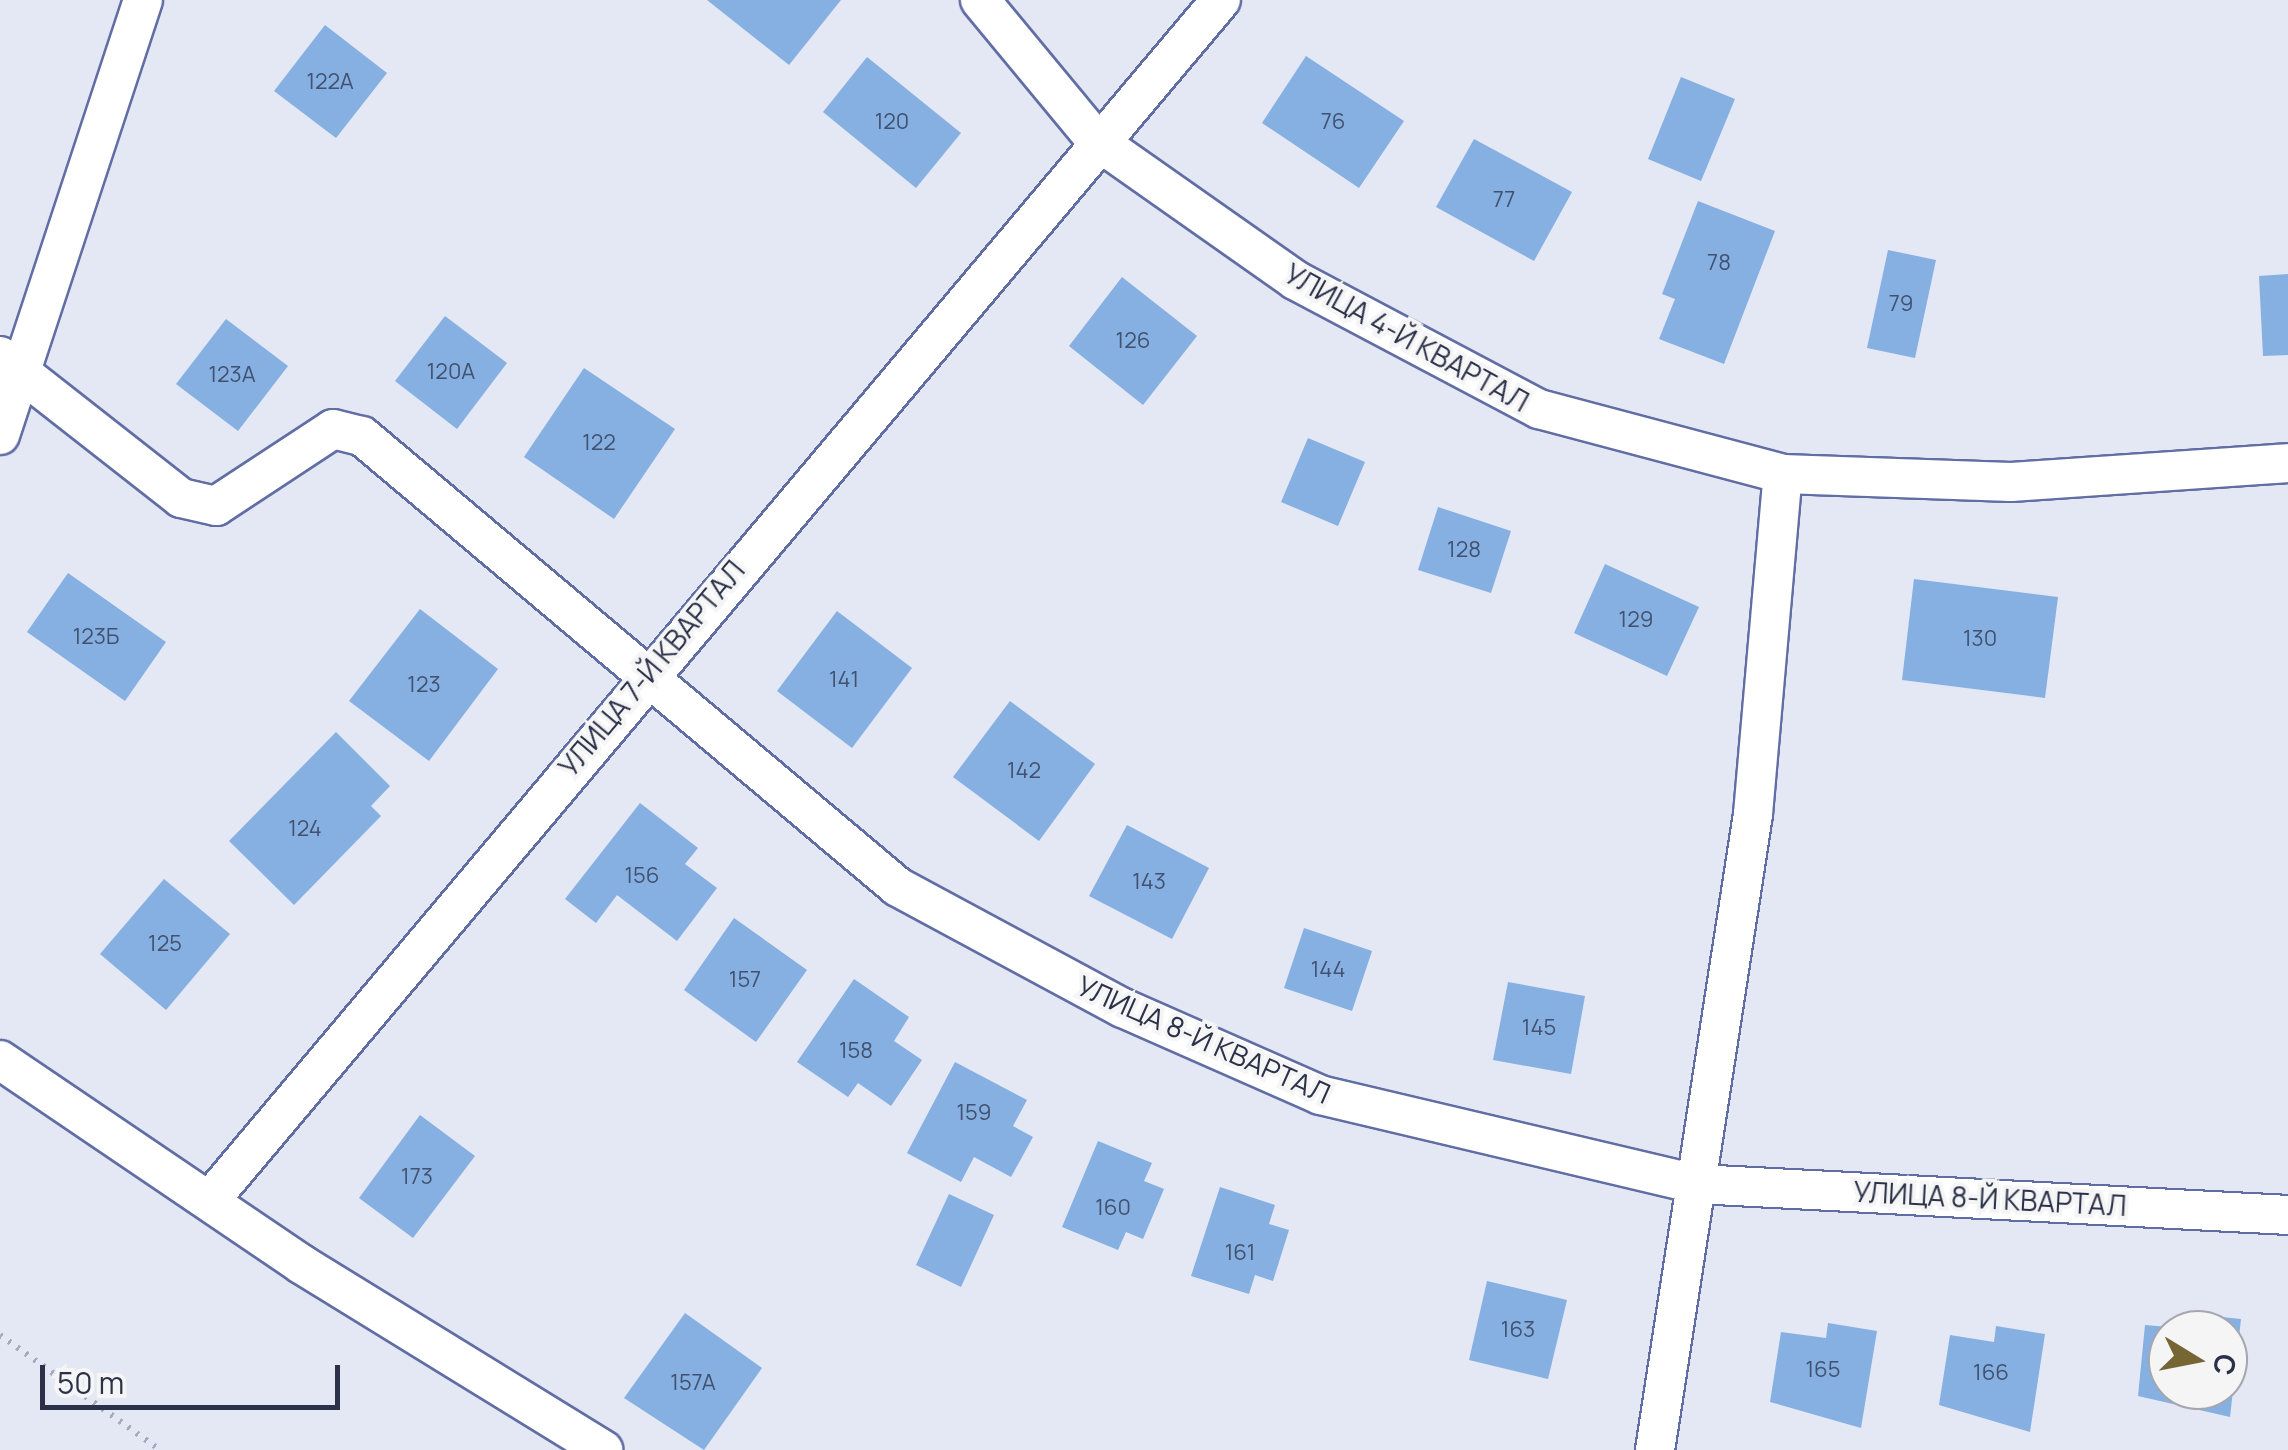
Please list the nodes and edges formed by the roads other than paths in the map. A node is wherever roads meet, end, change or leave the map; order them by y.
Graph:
1 (143, 0) edge
2 (980, 0) edge
3 (1221, 0) edge
4 (1096, 140) junction
5 (7, 363) edge
6 (0, 434) edge
7 (2288, 464) edge
8 (1782, 474) junction
9 (645, 674) junction
10 (0, 1060) edge
11 (1698, 1184) junction
12 (210, 1200) junction
13 (2288, 1215) edge
14 (603, 1450) edge
15 (1654, 1450) edge

1 - 5 street
2 - 4 street, УЛИЦА 4-Й КВАРТАЛ
3 - 4 street, УЛИЦА 7-Й КВАРТАЛ
4 - 8 street, УЛИЦА 4-Й КВАРТАЛ
4 - 9 street, УЛИЦА 7-Й КВАРТАЛ
5 - 6 street
5 - 9 street, УЛИЦА 8-Й КВАРТАЛ
7 - 8 street, УЛИЦА 4-Й КВАРТАЛ
8 - 11 street
9 - 11 street, УЛИЦА 8-Й КВАРТАЛ
9 - 12 street, УЛИЦА 7-Й КВАРТАЛ
10 - 12 street
11 - 13 street, УЛИЦА 8-Й КВАРТАЛ
11 - 15 street
12 - 14 street

